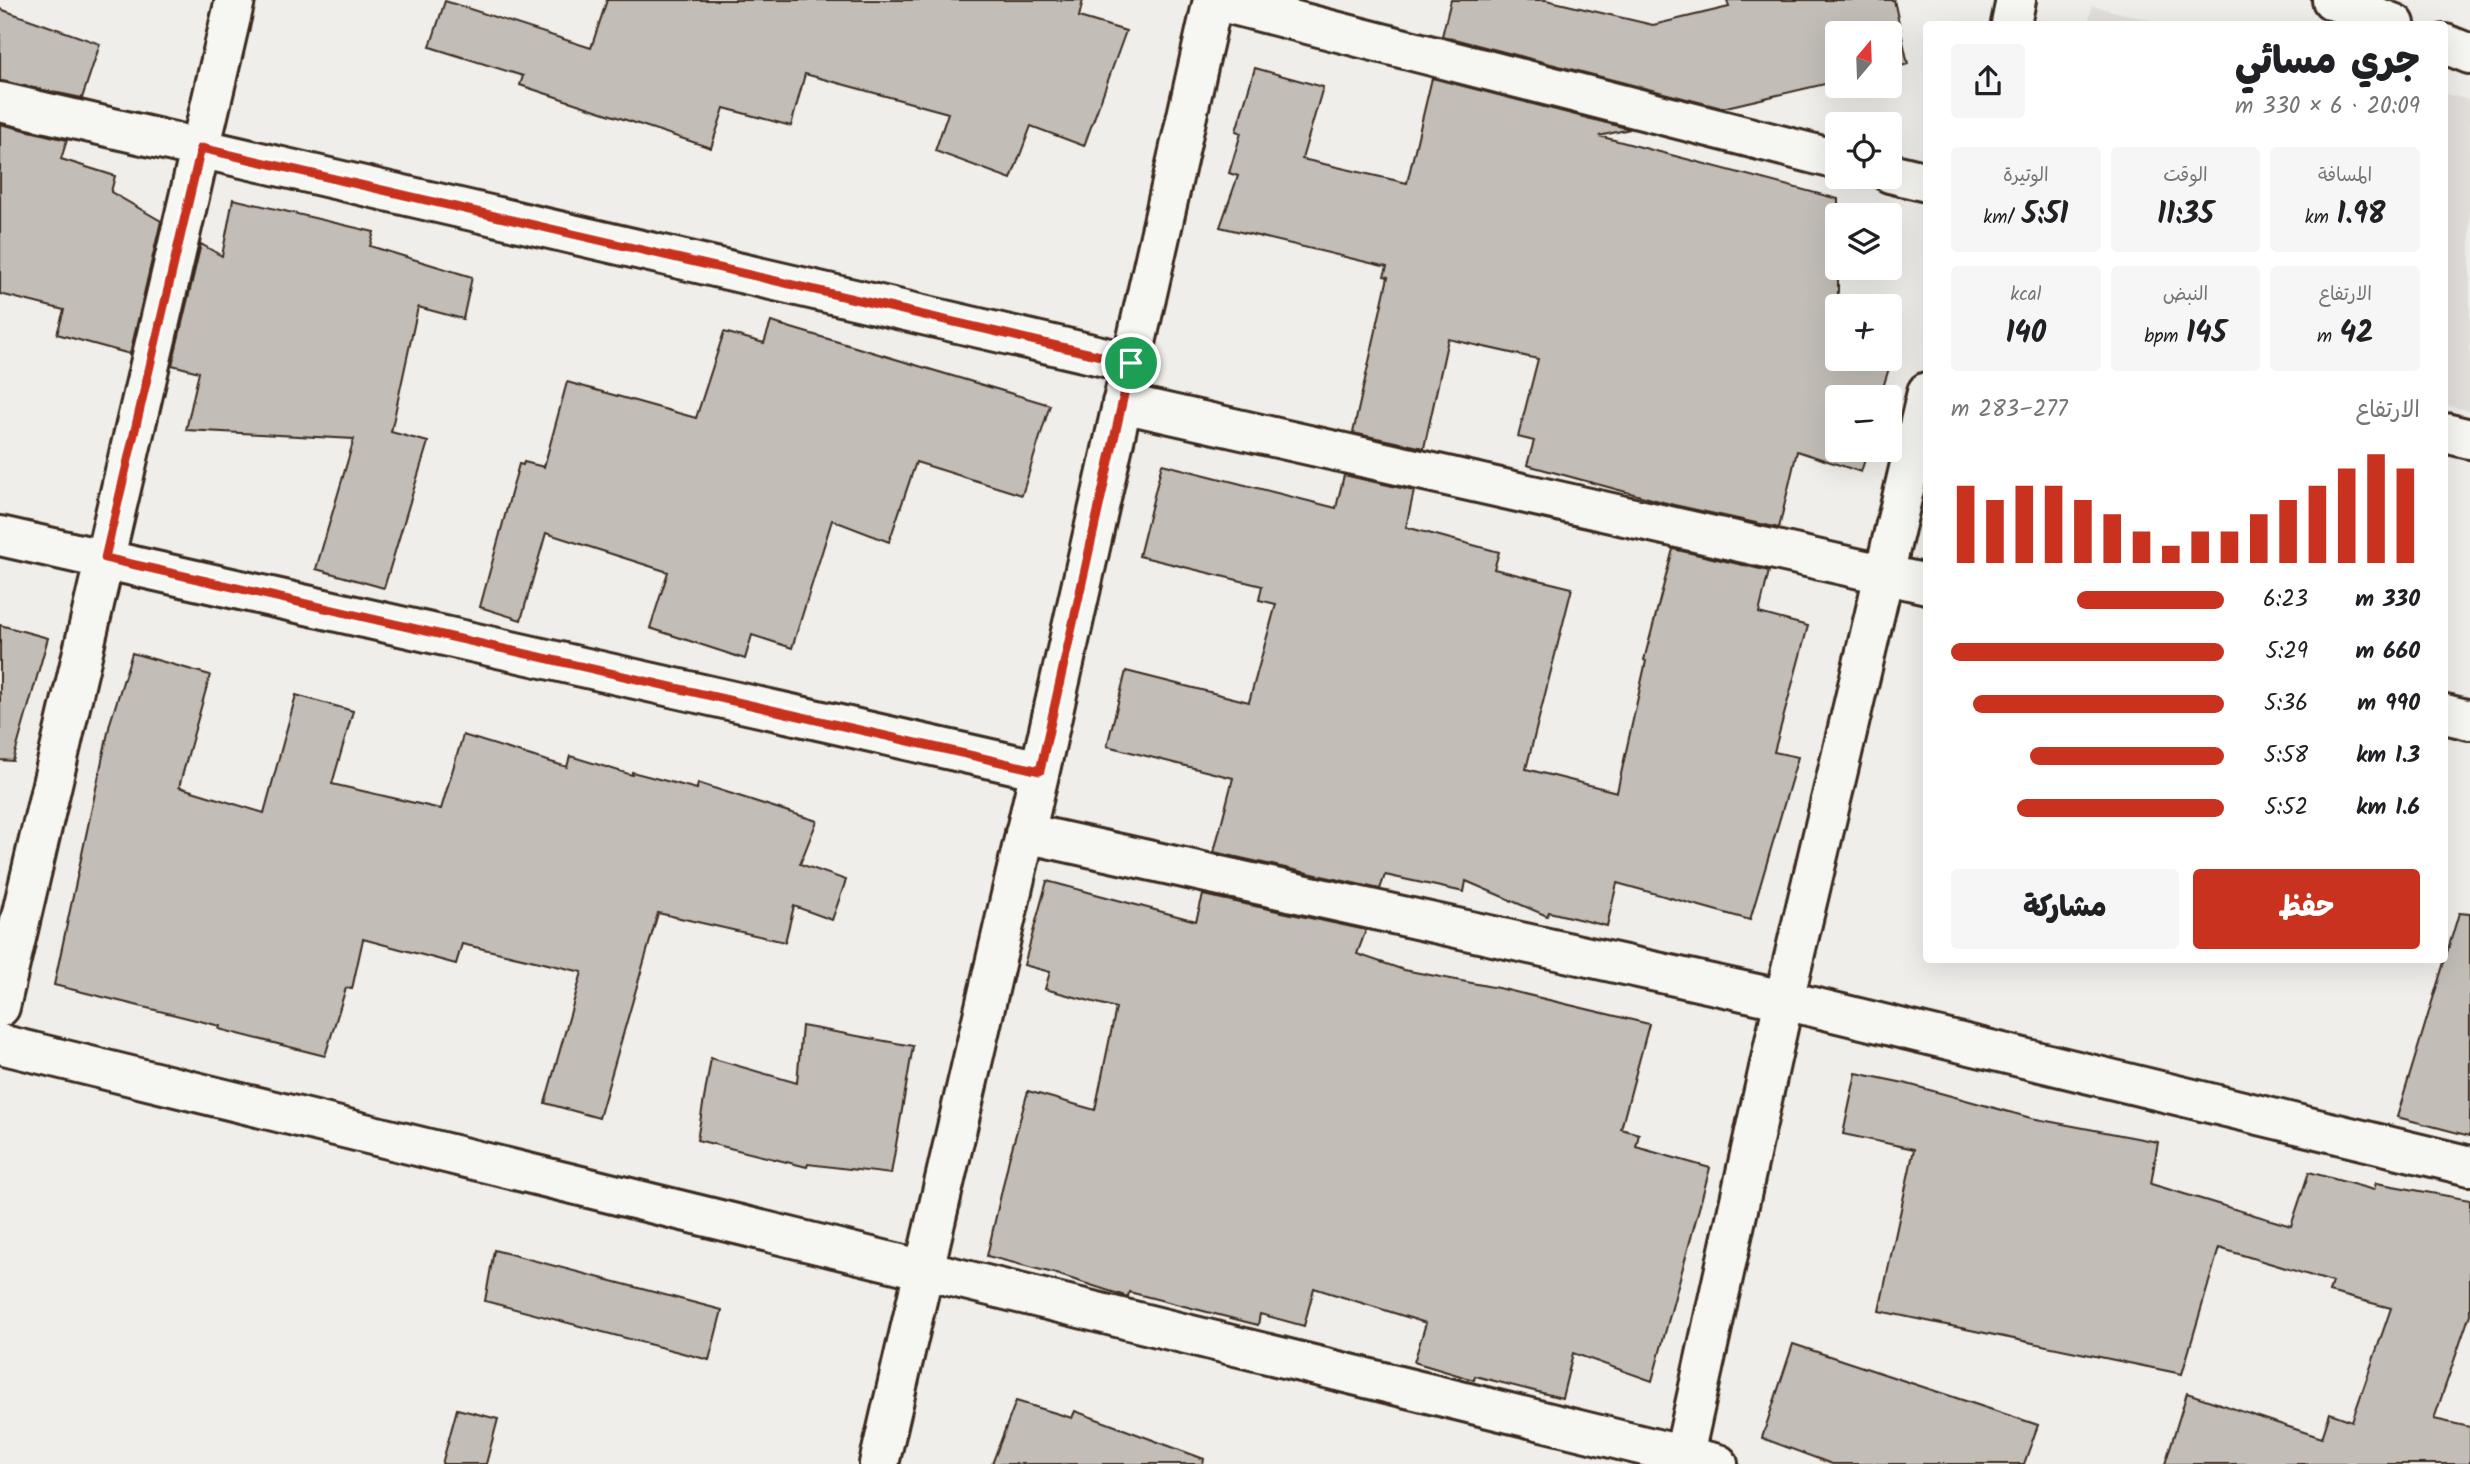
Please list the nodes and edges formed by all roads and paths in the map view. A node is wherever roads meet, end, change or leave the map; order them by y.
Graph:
1 (235, 0) edge
2 (1213, 0) edge
3 (2016, 0) edge
4 (2332, 0) edge
5 (2012, 21) edge
6 (2387, 21) edge
7 (2448, 45) edge
8 (2470, 54) edge
9 (0, 102) edge
10 (201, 148) junction
11 (1825, 157) edge
12 (1902, 176) edge
13 (1923, 182) edge
14 (1131, 363) junction
15 (1122, 403) junction
16 (1923, 410) edge
17 (2448, 434) edge
18 (2470, 439) edge
19 (0, 536) edge
20 (105, 558) junction
21 (1886, 573) junction
22 (1923, 583) edge
23 (2448, 715) edge
24 (2470, 720) edge
25 (1040, 771) junction
26 (1025, 833) junction
27 (1784, 1000) junction
28 (0, 1007) edge
29 (0, 1044) edge
30 (2470, 1166) edge
31 (924, 1270) junction
32 (1695, 1461) edge
33 (878, 1464) edge

1 - 10 street
2 - 11 street
2 - 14 street
3 - 5 street
4 - 6 street
7 - 8 street
9 - 10 street
10 - 14 street
10 - 20 street
12 - 13 street
14 - 15 street
15 - 21 street
15 - 25 street
16 - 21 street
17 - 18 street
19 - 20 street
20 - 25 street
20 - 28 street
21 - 22 street
21 - 27 street
23 - 24 street
25 - 26 street
26 - 27 street
26 - 31 street
27 - 30 street
27 - 32 street
29 - 31 street
31 - 32 street
31 - 33 street

